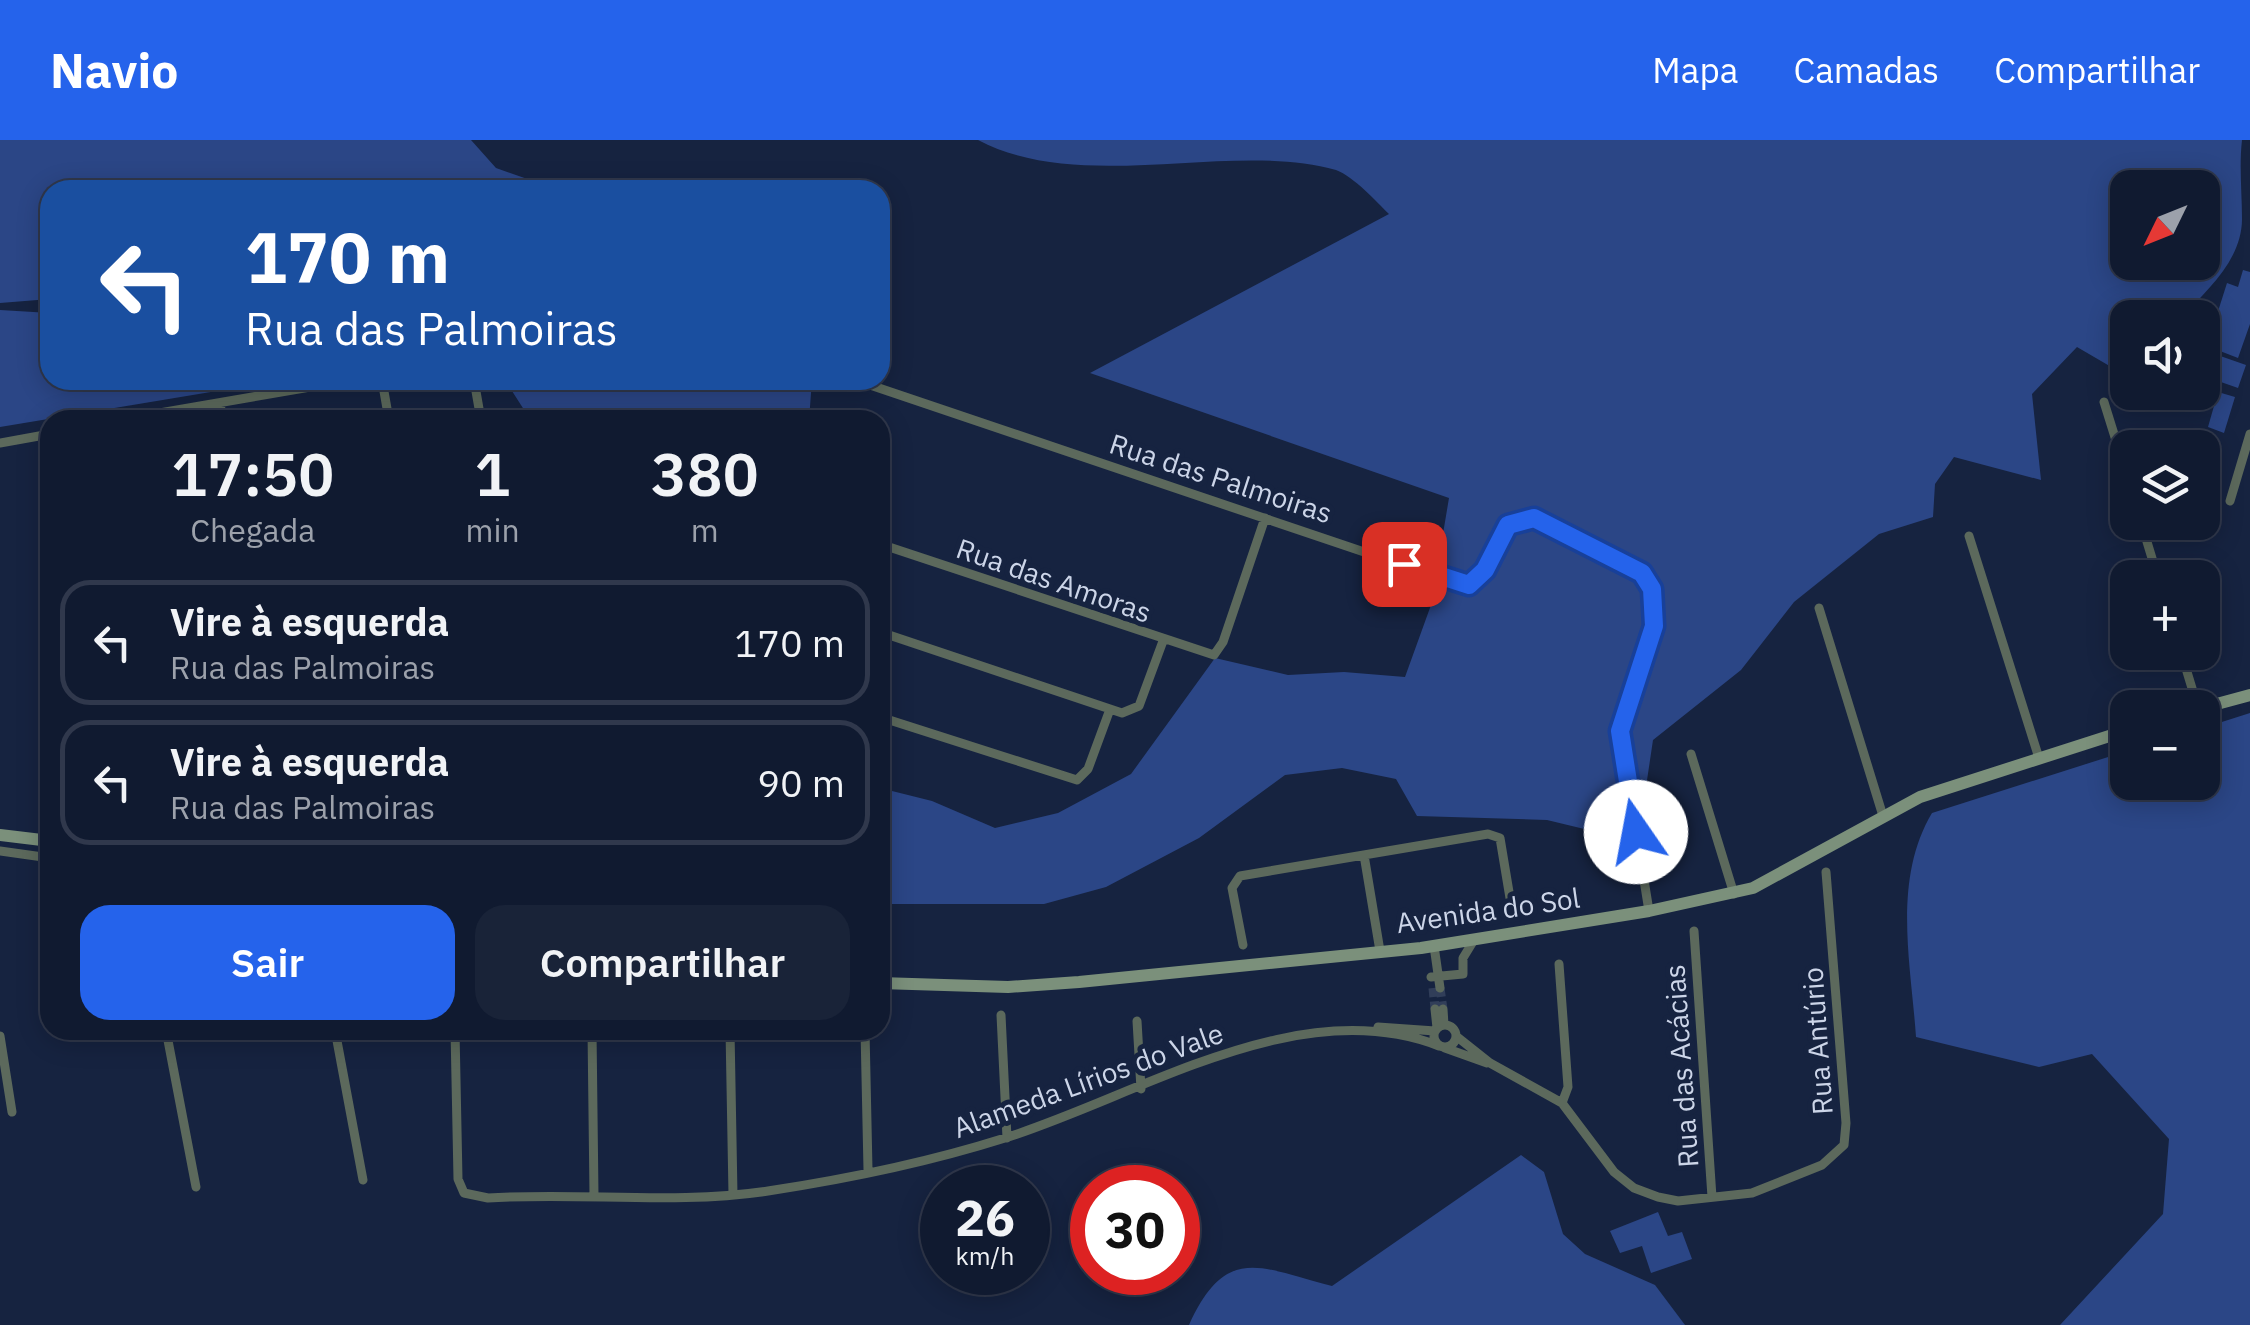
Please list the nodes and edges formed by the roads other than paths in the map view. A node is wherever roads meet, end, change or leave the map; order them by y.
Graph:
1 (297, 390) edge
2 (885, 390) edge
3 (2104, 402) dead end
4 (220, 404) junction
5 (182, 410) edge
6 (221, 410) edge
7 (2113, 430) edge
8 (2250, 434) edge
9 (40, 436) edge
10 (0, 444) edge
11 (2230, 501) dead end
12 (1265, 518) junction
13 (1969, 536) dead end
14 (890, 547) edge
15 (1820, 608) dead end
16 (890, 636) edge
17 (1163, 641) junction
18 (2250, 695) edge
19 (2220, 703) edge
20 (1109, 712) junction
21 (890, 720) edge
22 (2110, 735) edge
23 (1691, 754) dead end
24 (2038, 756) junction
25 (1883, 816) junction
26 (0, 835) edge
27 (40, 840) edge
28 (0, 851) edge
29 (1364, 855) junction
30 (40, 857) edge
31 (1826, 872) dead end
32 (1734, 894) junction
33 (1649, 912) junction
34 (1513, 916) dead end
35 (1694, 932) dead end
36 (1474, 940) junction
37 (1456, 942) junction
38 (1243, 944) dead end
39 (1428, 947) junction
40 (1380, 951) junction
41 (1559, 964) dead end
42 (1460, 974) junction
43 (1433, 976) junction
44 (890, 982) edge
45 (1437, 988) tunnel mouth
46 (1439, 1009) tunnel mouth
47 (1001, 1015) dead end
48 (1137, 1021) dead end
49 (1439, 1028) junction
50 (1370, 1029) junction
51 (0, 1036) edge
52 (1456, 1036) junction
53 (168, 1040) edge
54 (337, 1040) edge
55 (455, 1040) edge
56 (592, 1040) edge
57 (730, 1040) edge
58 (864, 1040) edge
59 (1441, 1047) junction
60 (1490, 1063) junction
61 (1141, 1089) junction
62 (1562, 1103) junction
63 (12, 1112) dead end
64 (1006, 1138) junction
65 (868, 1170) junction
66 (363, 1180) dead end
67 (196, 1187) dead end
68 (733, 1195) junction
69 (594, 1196) junction
70 (1712, 1198) junction

1 - 4 street
2 - 12 street, Rua das Palmoiras
3 - 7 street
4 - 5 street
4 - 6 street
8 - 11 street
9 - 10 street
12 - 17 street, Rua das Amoras
12 - 33 street, Rua das Palmoiras
13 - 24 street
14 - 17 street, Rua das Amoras
15 - 25 street
16 - 20 street
17 - 20 street
18 - 19 street
20 - 21 street
22 - 24 street, Avenida do Sol
23 - 32 street
24 - 25 street, Avenida do Sol
25 - 32 street, Avenida do Sol
26 - 27 street
28 - 30 street
29 - 34 street
29 - 38 street
29 - 40 street
31 - 70 street, Rua Antúrio
32 - 33 street, Avenida do Sol
33 - 36 street, Avenida do Sol
35 - 70 street, Rua das Acácias
36 - 37 street, Avenida do Sol
36 - 42 street
37 - 39 street, Avenida do Sol
37 - 42 street
39 - 40 street, Avenida do Sol
39 - 43 street
40 - 44 street, Avenida do Sol
41 - 62 street
42 - 43 street
43 - 45 street
46 - 49 street
47 - 64 street
48 - 61 street
49 - 50 street, Alameda Lírios do Vale
49 - 52 street
49 - 59 street
50 - 59 street, Alameda Lírios do Vale
50 - 61 street, Alameda Lírios do Vale
51 - 63 street
52 - 59 street
52 - 60 street
53 - 67 street
54 - 66 street
55 - 69 street, Alameda Lírios do Vale
56 - 69 street
57 - 68 street
58 - 65 street
59 - 60 street, Alameda Lírios do Vale
60 - 62 street, Rua Antúrio
61 - 64 street, Alameda Lírios do Vale
62 - 70 street, Rua Antúrio
64 - 65 street, Alameda Lírios do Vale
65 - 68 street, Alameda Lírios do Vale
68 - 69 street, Alameda Lírios do Vale

